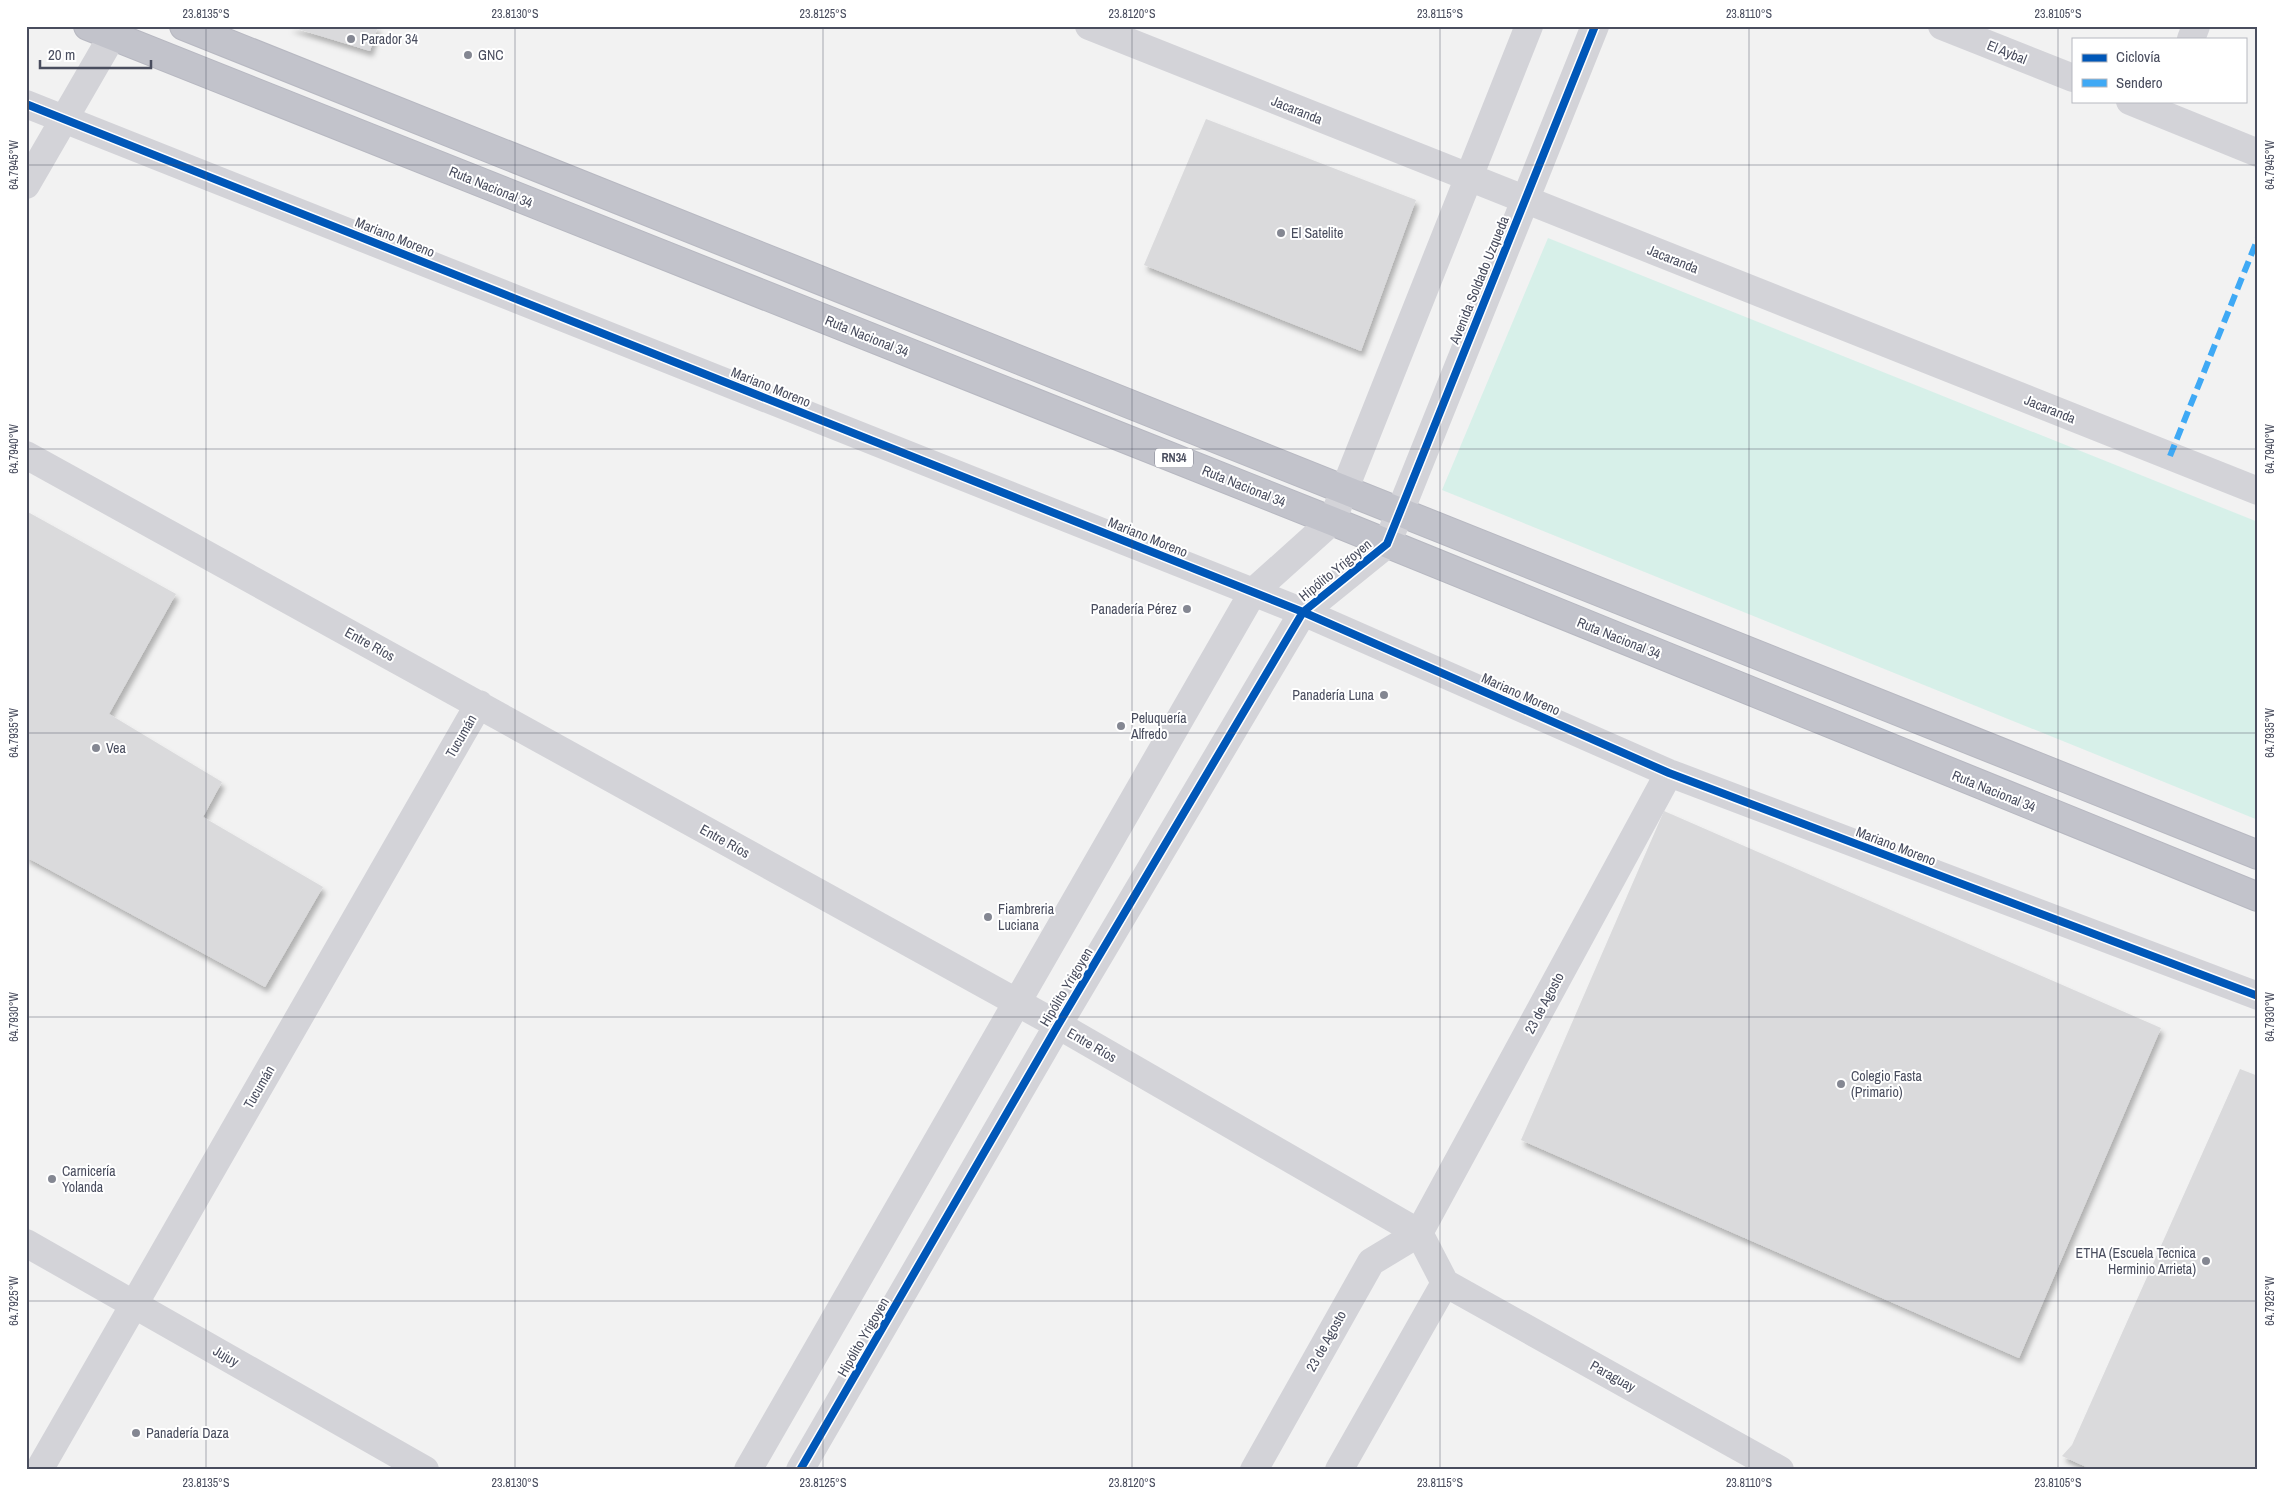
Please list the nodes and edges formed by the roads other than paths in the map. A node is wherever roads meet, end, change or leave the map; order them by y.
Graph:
1 (88, 26) edge
2 (184, 26) edge
3 (1089, 26) edge
4 (1530, 26) edge
5 (1595, 26) edge
6 (1942, 26) edge
7 (2196, 26) edge
8 (116, 31) edge
9 (2191, 38) edge
10 (2072, 78) edge
11 (2136, 102) edge
12 (26, 104) edge
13 (2163, 107) edge
14 (65, 119) junction
15 (2258, 153) edge
16 (1469, 179) junction
17 (26, 185) edge
18 (1525, 200) junction
19 (26, 455) edge
20 (1344, 490) junction
21 (2258, 492) edge
22 (1400, 512) junction
23 (1332, 521) junction
24 (1387, 544) junction
25 (1253, 592) junction
26 (1303, 612) junction
27 (479, 704) junction
28 (1669, 773) junction
29 (2258, 855) edge
30 (2258, 898) edge
31 (2258, 996) edge
32 (1017, 1003) junction
33 (1058, 1025) junction
34 (1419, 1233) junction
35 (26, 1243) edge
36 (1445, 1283) junction
37 (134, 1304) junction
38 (39, 1470) edge
39 (425, 1470) edge
40 (748, 1470) edge
41 (800, 1470) edge
42 (1254, 1470) edge
43 (1339, 1470) edge
44 (1780, 1470) edge

1 - 8 highway, Ruta Nacional 34 / RN34
2 - 20 highway, RN34
3 - 16 street, Jacaranda
4 - 16 street
5 - 18 street, Avenida Soldado Uzqueda
6 - 10 street, El Aybal
7 - 9 street
8 - 14 street
8 - 23 highway, Ruta Nacional 34 / RN34
11 - 13 street
12 - 14 street, Mariano Moreno
13 - 15 street
14 - 17 street
14 - 25 street, Mariano Moreno
16 - 18 street, Jacaranda
16 - 20 street
18 - 21 street, Jacaranda
18 - 22 street, Avenida Soldado Uzqueda
19 - 27 street, Entre Ríos
20 - 22 highway, RN34
20 - 23 street
22 - 24 street, Avenida Soldado Uzqueda
22 - 29 highway, RN34
23 - 24 highway, Ruta Nacional 34 / RN34
23 - 25 street
24 - 26 street, Hipólito Yrigoyen
24 - 30 highway, Ruta Nacional 34 / RN34
25 - 26 street, Mariano Moreno
25 - 32 street
26 - 28 street, Mariano Moreno
26 - 33 street, Hipólito Yrigoyen
27 - 32 street, Entre Ríos
27 - 37 street, Tucumán
28 - 31 street, Mariano Moreno
28 - 34 street, 23 de Agosto
32 - 33 street, Entre Ríos
32 - 40 street
33 - 34 street, Entre Ríos
33 - 41 street, Hipólito Yrigoyen
34 - 36 street
34 - 42 street, 23 de Agosto
35 - 37 street, Jujuy
36 - 43 street
36 - 44 street, Paraguay
37 - 38 street, Tucumán
37 - 39 street, Jujuy

